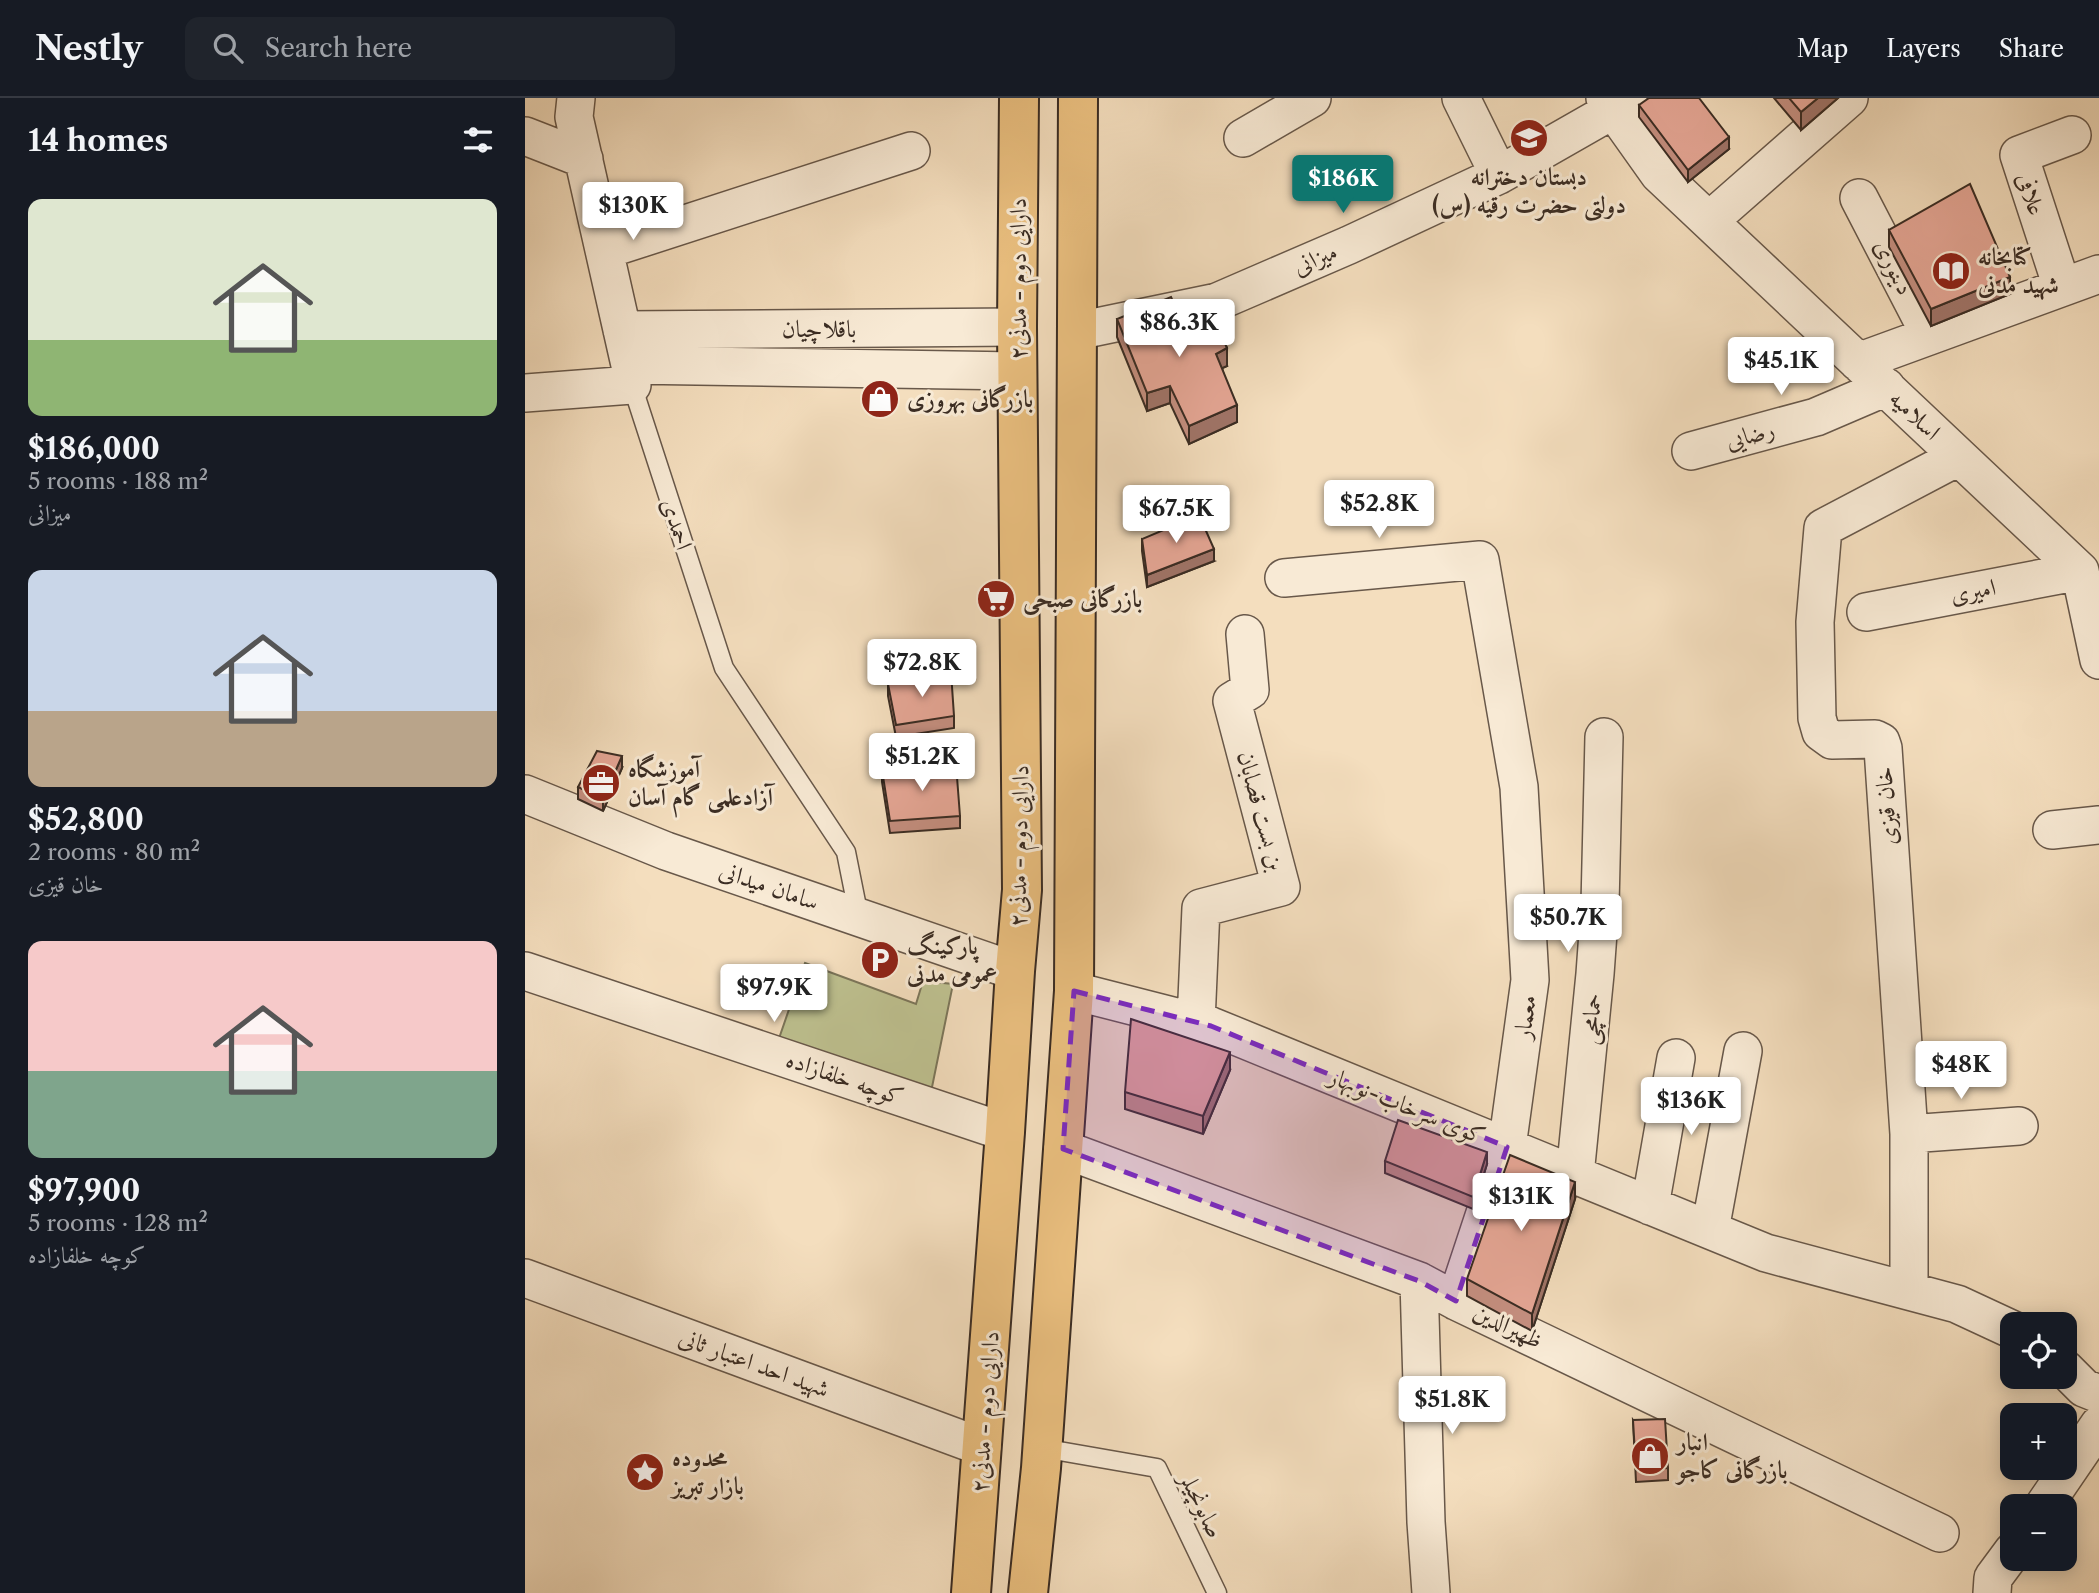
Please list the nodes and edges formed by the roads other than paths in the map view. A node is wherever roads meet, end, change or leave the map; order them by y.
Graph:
1 (576, 98) edge
2 (1019, 98) edge
3 (1078, 98) edge
4 (1312, 98) edge
5 (1461, 98) edge
6 (1849, 98) edge
7 (1615, 102) edge
8 (2072, 135) dead end
9 (525, 136) edge
10 (1243, 138) dead end
11 (911, 151) dead end
12 (584, 159) junction
13 (1499, 175) junction
14 (1859, 198) dead end
15 (1709, 221) junction
16 (605, 250) junction
17 (2099, 274) edge
18 (2062, 287) junction
19 (1017, 327) junction
20 (851, 328) junction
21 (622, 330) junction
22 (1077, 331) junction
23 (1930, 335) junction
24 (1858, 362) junction
25 (852, 369) junction
26 (1017, 371) junction
27 (631, 375) junction
28 (1886, 387) junction
29 (525, 393) edge
30 (1691, 451) dead end
31 (1958, 457) junction
32 (2089, 566) edge
33 (1284, 578) dead end
34 (1866, 612) dead end
35 (1245, 634) dead end
36 (2099, 660) edge
37 (1604, 737) dead end
38 (525, 794) edge
39 (2099, 825) edge
40 (2052, 830) dead end
41 (859, 917) junction
42 (525, 971) edge
43 (1015, 971) junction
44 (1074, 991) junction
45 (1196, 1022) junction
46 (1743, 1051) dead end
47 (1676, 1058) dead end
48 (2019, 1126) dead end
49 (1005, 1132) junction
50 (1909, 1134) junction
51 (1507, 1147) junction
52 (1063, 1149) junction
53 (1575, 1175) junction
54 (1650, 1206) junction
55 (1710, 1230) junction
56 (525, 1278) edge
57 (1419, 1281) junction
58 (1909, 1291) junction
59 (1456, 1301) junction
60 (2000, 1324) edge
61 (2077, 1381) edge
62 (2099, 1394) edge
63 (2099, 1426) edge
64 (982, 1447) junction
65 (1042, 1448) junction
66 (2052, 1494) edge
67 (1940, 1533) dead end
68 (2000, 1569) edge
69 (971, 1593) edge
70 (1028, 1593) edge
71 (1217, 1593) edge
72 (1431, 1593) edge
73 (1992, 1593) edge

1 - 12 street, احمدی
2 - 19 main road, دارایی دوم - مدنی۲
3 - 22 main road
4 - 10 street
5 - 13 street
6 - 15 street
7 - 13 street, میزانی
7 - 15 street, اسلامیه
8 - 18 street, علافی
9 - 12 street
11 - 16 street
12 - 16 street, احمدی
13 - 22 street, میزانی
14 - 23 street, دینوری
15 - 24 street, اسلامیه
16 - 21 street, احمدی
17 - 18 street
18 - 23 street
19 - 20 street, باقلاچیان
19 - 26 main road, دارایی دوم - مدنی۲
20 - 21 street, باقلاچیان
20 - 25 street
21 - 27 street, احمدی
22 - 44 main road
23 - 24 street
24 - 28 street, اسلامیه
25 - 26 street, باقلاچیان
25 - 27 street, باقلاچیان
26 - 43 main road, دارایی دوم - مدنی۲
27 - 29 street, باقلاچیان
27 - 41 lane, احمدی
28 - 30 street, رضایی
28 - 31 street, اسلامیه
31 - 32 street, اسلامیه
31 - 50 street, خان قیزی
32 - 34 street, امیری
32 - 36 street
33 - 51 street, معمار
35 - 45 street, بن بست قصابان
37 - 53 street, حمامچی
38 - 41 street, سامان میدانی
39 - 40 street
41 - 43 street, سامان میدانی
42 - 49 street, کوچه خلفازاده
43 - 49 main road, دارایی دوم - مدنی۲
44 - 45 street, کوی سرخاب-نوبهار
44 - 52 main road
45 - 51 street, کوی سرخاب-نوبهار
46 - 55 street
47 - 54 street
48 - 50 street
49 - 64 main road, دارایی دوم - مدنی۲
50 - 58 street, خان قیزی
51 - 53 street, کوی سرخاب-نوبهار
51 - 59 street, معمار
52 - 57 street, ظهیرالدین
52 - 65 main road
53 - 54 street, کوی سرخاب-نوبهار
54 - 55 street, کوی سرخاب-نوبهار
55 - 58 street, کوی سرخاب-نوبهار
56 - 64 street, شهید احد اعتبار ثانی
57 - 59 street, ظهیرالدین
57 - 72 street
58 - 60 street, کوی سرخاب-نوبهار
59 - 67 street, ظهیرالدین
61 - 62 street
63 - 66 street
64 - 69 main road, دارایی دوم - مدنی۲
65 - 70 main road
65 - 71 lane, صابونچیلر
68 - 73 street

